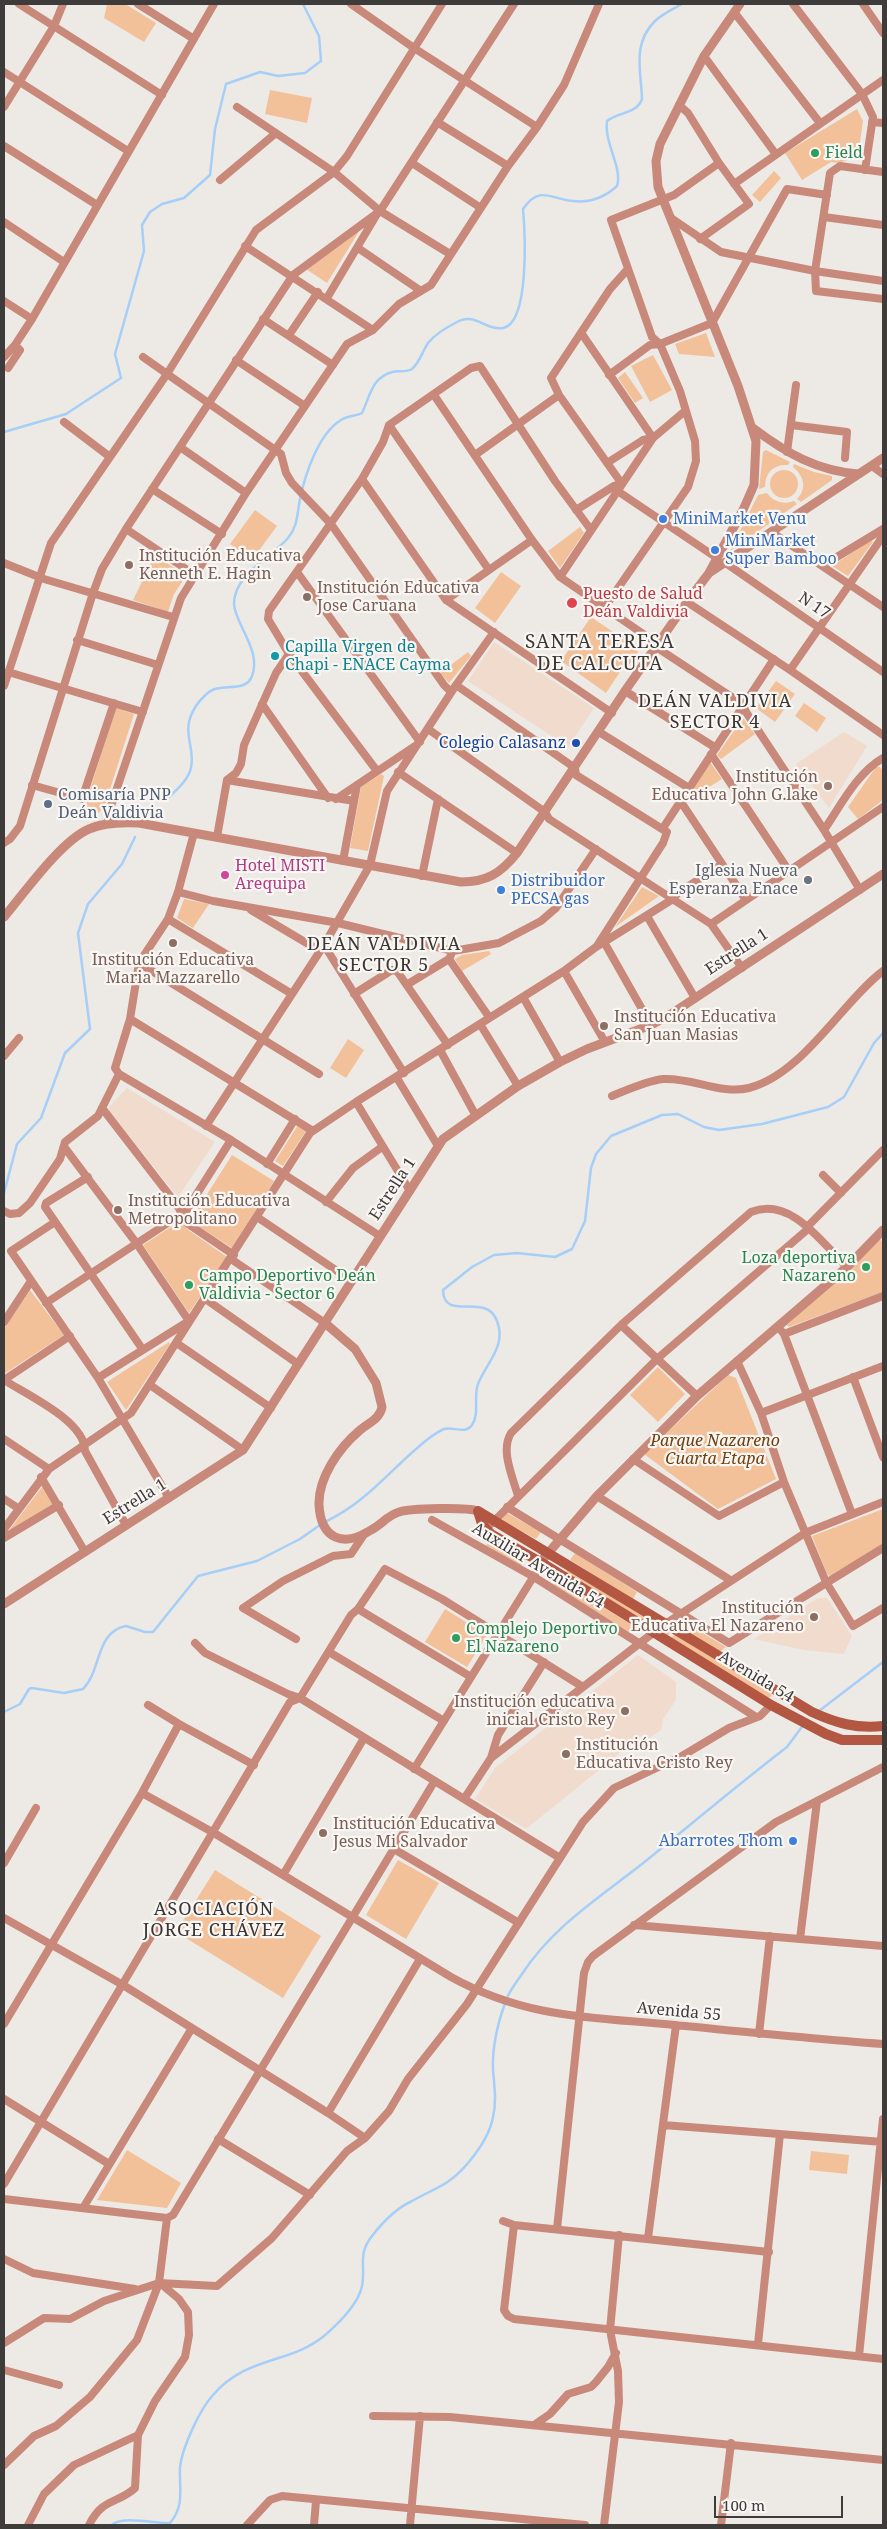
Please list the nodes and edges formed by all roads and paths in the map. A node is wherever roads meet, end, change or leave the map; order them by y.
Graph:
1 (18, 4) edge
2 (62, 4) edge
3 (138, 4) edge
4 (214, 4) edge
5 (351, 4) edge
6 (442, 4) edge
7 (514, 4) edge
8 (598, 4) edge
9 (740, 4) edge
10 (793, 4) edge
11 (862, 4) edge
12 (734, 12) junction
13 (54, 26) junction
14 (883, 33) edge
15 (194, 39) junction
16 (414, 48) junction
17 (704, 56) junction
18 (4, 72) edge
19 (464, 79) junction
20 (883, 80) edge
21 (19, 82) junction
22 (162, 94) junction
23 (862, 94) junction
24 (679, 104) junction
25 (4, 107) edge
26 (237, 107) dead end
27 (437, 122) junction
28 (872, 122) junction
29 (820, 123) junction
30 (883, 124) edge
31 (537, 127) junction
32 (276, 133) junction
33 (4, 146) edge
34 (128, 151) junction
35 (775, 153) junction
36 (412, 163) junction
37 (719, 163) junction
38 (508, 166) junction
39 (865, 170) junction
40 (334, 172) junction
41 (883, 172) edge
42 (220, 180) dead end
43 (734, 184) junction
44 (827, 195) junction
45 (663, 199) junction
46 (97, 205) junction
47 (481, 208) junction
48 (380, 210) junction
49 (824, 217) junction
50 (671, 218) junction
51 (4, 222) edge
52 (883, 225) edge
53 (700, 239) junction
54 (245, 246) junction
55 (358, 248) junction
56 (450, 254) junction
57 (749, 258) junction
58 (64, 262) junction
59 (627, 270) junction
60 (815, 271) junction
61 (293, 275) junction
62 (883, 281) edge
63 (421, 291) junction
64 (318, 292) junction
65 (327, 298) junction
66 (883, 298) edge
67 (4, 301) edge
68 (32, 319) junction
69 (263, 319) junction
70 (712, 323) junction
71 (373, 330) junction
72 (582, 334) junction
73 (289, 335) junction
74 (660, 344) junction
75 (16, 345) junction
76 (4, 357) edge
77 (143, 357) dead end
78 (236, 360) junction
79 (333, 365) junction
80 (8, 368) dead end
81 (167, 374) junction
82 (609, 375) junction
83 (796, 385) dead end
84 (434, 395) junction
85 (560, 395) junction
86 (208, 404) junction
87 (305, 406) junction
88 (685, 411) junction
89 (64, 422) dead end
90 (519, 424) junction
91 (389, 425) junction
92 (791, 425) junction
93 (753, 428) junction
94 (653, 438) junction
95 (180, 447) junction
96 (276, 450) junction
97 (787, 452) junction
98 (475, 455) junction
99 (110, 457) junction
100 (845, 458) dead end
101 (883, 458) edge
102 (607, 463) junction
103 (872, 466) junction
104 (858, 474) junction
105 (883, 474) edge
106 (362, 479) junction
107 (620, 488) junction
108 (152, 489) junction
109 (246, 493) junction
110 (576, 510) junction
111 (331, 524) junction
112 (664, 524) junction
113 (126, 529) junction
114 (883, 529) edge
115 (591, 530) junction
116 (773, 533) junction
117 (222, 534) junction
118 (532, 540) junction
119 (882, 540) edge
120 (717, 558) junction
121 (4, 563) edge
122 (727, 564) junction
123 (822, 566) junction
124 (489, 570) junction
125 (297, 572) junction
126 (196, 574) junction
127 (709, 574) junction
128 (40, 575) junction
129 (560, 577) junction
130 (851, 584) junction
131 (93, 593) junction
132 (446, 600) junction
133 (687, 602) junction
134 (883, 607) edge
135 (605, 608) junction
136 (173, 617) junction
137 (822, 628) junction
138 (494, 632) junction
139 (76, 640) junction
140 (656, 647) junction
141 (289, 654) junction
142 (774, 660) junction
143 (158, 665) junction
144 (790, 670) junction
145 (8, 672) junction
146 (883, 672) edge
147 (4, 686) edge
148 (62, 689) junction
149 (454, 689) junction
150 (625, 691) junction
151 (114, 703) junction
152 (262, 704) junction
153 (744, 705) junction
154 (143, 712) junction
155 (612, 713) junction
156 (428, 728) junction
157 (599, 732) junction
158 (883, 735) edge
159 (420, 743) junction
160 (713, 751) junction
161 (882, 760) edge
162 (575, 768) junction
163 (377, 771) junction
164 (398, 772) junction
165 (227, 780) junction
166 (32, 785) junction
167 (357, 785) junction
168 (689, 788) junction
169 (332, 798) junction
170 (438, 799) junction
171 (354, 801) junction
172 (681, 802) junction
173 (883, 807) edge
174 (545, 812) junction
175 (108, 823) junction
176 (663, 828) junction
177 (824, 830) junction
178 (194, 833) junction
179 (217, 838) junction
180 (832, 842) junction
181 (4, 843) edge
182 (596, 849) junction
183 (516, 853) junction
184 (343, 860) junction
185 (722, 864) junction
186 (370, 865) junction
187 (789, 871) junction
188 (883, 874) edge
189 (422, 876) junction
190 (640, 878) junction
191 (860, 890) junction
192 (178, 892) junction
193 (673, 899) junction
194 (746, 900) junction
195 (245, 906) junction
196 (646, 916) junction
197 (4, 917) edge
198 (168, 919) junction
199 (338, 923) junction
200 (711, 924) junction
201 (604, 942) junction
202 (596, 947) junction
203 (322, 948) junction
204 (453, 951) junction
205 (449, 959) junction
206 (140, 963) junction
207 (742, 968) junction
208 (564, 971) junction
209 (883, 971) edge
210 (408, 984) junction
211 (292, 994) junction
212 (354, 994) junction
213 (523, 997) junction
214 (695, 998) junction
215 (489, 1018) junction
216 (130, 1019) junction
217 (480, 1024) junction
218 (651, 1025) junction
219 (19, 1038) dead end
220 (263, 1038) junction
221 (605, 1042) junction
222 (448, 1045) junction
223 (440, 1050) junction
224 (4, 1056) edge
225 (560, 1062) junction
226 (120, 1074) junction
227 (319, 1074) dead end
228 (400, 1075) junction
229 (234, 1082) junction
230 (518, 1086) junction
231 (612, 1096) dead end
232 (356, 1102) junction
233 (102, 1108) junction
234 (476, 1116) junction
235 (295, 1119) junction
236 (206, 1126) junction
237 (313, 1131) junction
238 (231, 1140) junction
239 (438, 1146) junction
240 (382, 1147) junction
241 (65, 1148) junction
242 (883, 1150) edge
243 (267, 1164) junction
244 (284, 1174) junction
245 (823, 1175) dead end
246 (88, 1177) junction
247 (410, 1191) junction
248 (841, 1193) junction
249 (326, 1202) junction
250 (4, 1211) edge
251 (181, 1215) junction
252 (257, 1217) junction
253 (55, 1222) junction
254 (808, 1229) junction
255 (883, 1232) edge
256 (380, 1236) junction
257 (137, 1244) junction
258 (233, 1257) junction
259 (847, 1267) junction
260 (92, 1273) junction
261 (31, 1281) junction
262 (352, 1281) junction
263 (883, 1296) edge
264 (204, 1298) junction
265 (46, 1303) junction
266 (189, 1321) junction
267 (4, 1322) edge
268 (325, 1323) junction
269 (621, 1325) junction
270 (778, 1326) junction
271 (784, 1334) junction
272 (70, 1336) junction
273 (178, 1344) junction
274 (143, 1350) junction
275 (658, 1358) junction
276 (737, 1361) junction
277 (298, 1364) junction
278 (883, 1366) edge
279 (853, 1377) junction
280 (98, 1378) junction
281 (4, 1380) edge
282 (150, 1385) junction
283 (807, 1395) junction
284 (697, 1396) junction
285 (271, 1408) junction
286 (761, 1413) junction
287 (124, 1419) junction
288 (4, 1439) edge
289 (85, 1445) junction
290 (243, 1450) junction
291 (883, 1457) edge
292 (633, 1459) junction
293 (49, 1469) junction
294 (41, 1477) junction
295 (784, 1482) junction
296 (518, 1496) junction
297 (597, 1496) junction
298 (169, 1498) junction
299 (4, 1499) edge
300 (883, 1502) edge
301 (59, 1505) junction
302 (507, 1507) junction
303 (18, 1508) junction
304 (478, 1511) junction
305 (852, 1514) junction
306 (432, 1520) dead end
307 (494, 1520) junction
308 (126, 1525) junction
309 (4, 1529) edge
310 (488, 1530) junction
311 (365, 1533) junction
312 (805, 1533) junction
313 (4, 1538) edge
314 (560, 1538) junction
315 (883, 1548) edge
316 (85, 1552) junction
317 (548, 1552) junction
318 (542, 1563) junction
319 (534, 1577) junction
320 (730, 1580) junction
321 (826, 1582) junction
322 (4, 1604) edge
323 (883, 1608) edge
324 (358, 1610) junction
325 (680, 1614) junction
326 (665, 1624) junction
327 (653, 1633) junction
328 (499, 1634) junction
329 (296, 1639) dead end
330 (195, 1643) dead end
331 (640, 1643) junction
332 (329, 1652) junction
333 (544, 1662) junction
334 (471, 1677) junction
335 (583, 1686) junction
336 (300, 1698) junction
337 (148, 1705) dead end
338 (771, 1706) junction
339 (756, 1717) junction
340 (444, 1721) junction
341 (179, 1724) junction
342 (883, 1726) edge
343 (364, 1738) junction
344 (883, 1740) edge
345 (491, 1758) junction
346 (254, 1764) junction
347 (883, 1767) edge
348 (414, 1768) junction
349 (434, 1782) junction
350 (142, 1793) junction
351 (464, 1799) junction
352 (817, 1801) junction
353 (36, 1808) dead end
354 (214, 1833) junction
355 (394, 1849) junction
356 (560, 1858) junction
357 (4, 1863) edge
358 (283, 1875) junction
359 (4, 1918) edge
360 (353, 1918) junction
361 (519, 1923) junction
362 (634, 1925) junction
363 (770, 1936) junction
364 (800, 1939) junction
365 (52, 1944) junction
366 (883, 1946) edge
367 (420, 1959) junction
368 (123, 1986) junction
369 (475, 1990) junction
370 (579, 2017) junction
371 (4, 2024) edge
372 (676, 2025) junction
373 (192, 2028) junction
374 (759, 2034) junction
375 (883, 2044) edge
376 (260, 2071) junction
377 (4, 2099) edge
378 (328, 2112) junction
379 (883, 2119) edge
380 (41, 2121) junction
381 (663, 2125) junction
382 (780, 2134) junction
383 (365, 2138) junction
384 (218, 2139) junction
385 (882, 2142) edge
386 (109, 2164) junction
387 (4, 2184) edge
388 (310, 2195) junction
389 (4, 2199) edge
390 (82, 2208) junction
391 (168, 2218) junction
392 (503, 2221) dead end
393 (514, 2225) junction
394 (557, 2229) junction
395 (619, 2236) junction
396 (648, 2238) junction
397 (769, 2252) junction
398 (4, 2259) edge
399 (159, 2283) junction
400 (137, 2290) junction
401 (610, 2330) junction
402 (4, 2343) edge
403 (758, 2344) junction
404 (616, 2352) junction
405 (858, 2356) junction
406 (883, 2359) edge
407 (4, 2370) edge
408 (59, 2385) dead end
409 (372, 2416) dead end
410 (420, 2416) junction
411 (534, 2425) junction
412 (616, 2433) junction
413 (138, 2435) junction
414 (731, 2443) junction
415 (883, 2460) edge
416 (4, 2465) edge
417 (316, 2501) junction
418 (412, 2508) junction
419 (508, 2521) edge
420 (28, 2525) edge
421 (89, 2525) edge
422 (247, 2525) edge
423 (314, 2525) edge
424 (410, 2525) edge
425 (585, 2525) edge
426 (604, 2525) edge
427 (721, 2525) edge

1 - 13 street
2 - 13 street
3 - 15 street
4 - 15 street
5 - 16 street
6 - 16 street
7 - 19 street
8 - 31 street
9 - 12 street
10 - 23 street
11 - 14 street
12 - 17 street
12 - 29 street
13 - 21 street
13 - 22 street
15 - 22 street
16 - 19 street
16 - 40 street
17 - 24 street
17 - 35 street
18 - 21 street
19 - 27 street
19 - 31 street
20 - 23 street
21 - 25 street
21 - 34 street
22 - 34 street
23 - 28 street
23 - 29 street
24 - 37 street
24 - 45 street
26 - 32 street
27 - 36 street
27 - 38 street
28 - 30 street
28 - 39 street
29 - 35 street
31 - 38 street
32 - 40 street
32 - 42 street
33 - 46 street
34 - 46 street
35 - 43 street
36 - 47 street
36 - 48 street
37 - 43 street
37 - 45 street
38 - 47 street
39 - 41 street
39 - 44 street
40 - 48 street
40 - 54 street
43 - 53 street
44 - 49 street
44 - 57 street
45 - 50 street
45 - 59 street
46 - 58 street
47 - 56 street
48 - 55 street
48 - 56 street
48 - 61 street
49 - 52 street
49 - 60 street
50 - 53 street
50 - 70 street
51 - 58 street
53 - 57 street
54 - 61 street
54 - 81 street
55 - 63 street
55 - 65 street
56 - 63 street
57 - 60 street
57 - 70 street
58 - 68 street
59 - 72 street
59 - 74 street
60 - 62 street
60 - 66 street
61 - 64 street
61 - 69 street
63 - 71 street
64 - 65 street
64 - 73 street
65 - 71 street
67 - 68 street
68 - 75 street
69 - 73 street
69 - 78 street
70 - 74 street
70 - 93 street
71 - 79 street
72 - 82 street
72 - 85 street
73 - 79 street
74 - 82 street
74 - 88 street
75 - 76 street
75 - 80 street
77 - 81 street
78 - 86 street
78 - 87 street
79 - 87 street
81 - 86 street
81 - 99 street
82 - 94 street
83 - 92 street
84 - 90 street
84 - 91 street
84 - 98 street
85 - 90 street
85 - 102 street
86 - 95 street
86 - 96 street
87 - 96 street
88 - 94 street
88 - 112 street
89 - 99 street
90 - 98 street
90 - 110 street
91 - 106 street
91 - 124 street
92 - 97 street
92 - 100 street
93 - 97 street
93 - 120 street
94 - 102 street
94 - 107 street
95 - 108 street
95 - 109 street
96 - 109 street
96 - 111 street
97 - 104 street
98 - 118 street
99 - 128 street
101 - 103 street
102 - 107 street
103 - 104 street
103 - 105 street
104 - 116 street
106 - 111 street
106 - 132 street
107 - 110 street
107 - 112 street
107 - 115 street
108 - 113 street
108 - 117 street
109 - 117 street
110 - 115 street
111 - 125 street
111 - 149 street
112 - 120 street
112 - 135 street
113 - 126 street
113 - 131 street
114 - 123 street
115 - 129 street
116 - 122 street
116 - 123 street
117 - 126 street
118 - 124 street
118 - 129 street
119 - 130 street
120 - 127 street
121 - 128 street
122 - 127 street
122 - 137 street, N 17
123 - 130 street
124 - 132 street
125 - 141 street
125 - 159 street
126 - 136 street
127 - 133 street
128 - 131 street
128 - 145 street
129 - 135 street
130 - 134 street
130 - 137 street
131 - 136 street
131 - 139 street
132 - 138 street
133 - 140 street
133 - 142 street
135 - 140 street
136 - 143 street
137 - 144 street
137 - 146 street, N 17
138 - 149 street
138 - 155 street
139 - 143 street
139 - 148 street
140 - 150 street
140 - 153 street
141 - 152 street
141 - 163 street
142 - 144 street
142 - 153 street
143 - 154 street
144 - 158 street
145 - 147 street
145 - 148 street
148 - 151 street
148 - 166 street
149 - 156 street
149 - 162 street
150 - 155 street
150 - 160 street
151 - 154 street
151 - 166 street
152 - 165 street
152 - 169 street
153 - 160 street
153 - 177 street
154 - 175 street
155 - 157 street
156 - 159 street
156 - 174 street
157 - 162 street
157 - 168 street
159 - 163 street
159 - 164 street
160 - 168 street
160 - 187 street
161 - 177 street
162 - 174 street
162 - 176 street
163 - 167 street
164 - 170 street
164 - 186 street
165 - 169 street
165 - 179 street
166 - 181 street
167 - 169 street
167 - 171 street
168 - 172 street
169 - 171 street
170 - 183 street
170 - 189 street
171 - 184 street
172 - 176 street
172 - 185 street
173 - 180 street
174 - 182 street
174 - 183 street
175 - 178 street
175 - 197 street
176 - 190 street
177 - 180 street
178 - 179 street
178 - 192 street
179 - 184 street
180 - 187 street
180 - 191 street
182 - 190 street
182 - 204 street
183 - 189 street
184 - 186 street
185 - 193 street
185 - 194 street
186 - 189 street
186 - 199 street
187 - 194 street
188 - 191 street, Estrella 1
190 - 193 street
190 - 202 street
191 - 207 street, Estrella 1
192 - 195 street
192 - 198 street
193 - 196 street
193 - 200 street
194 - 200 street
195 - 199 street
195 - 203 street
196 - 201 street
196 - 214 street
198 - 206 street
198 - 211 street
199 - 203 street
199 - 204 street
200 - 207 street
201 - 202 street
201 - 218 street
202 - 208 street
203 - 211 street
203 - 212 street
204 - 205 street
205 - 210 street
205 - 215 street
206 - 216 street
206 - 220 street
207 - 214 street, Estrella 1
208 - 213 street
208 - 221 street
209 - 231 street
210 - 212 street
210 - 222 street
211 - 220 street
212 - 228 street
213 - 215 street
213 - 225 street
214 - 218 street, Estrella 1
215 - 217 street
216 - 226 street
216 - 229 street
217 - 222 street
217 - 230 street
218 - 221 street, Estrella 1
219 - 224 street
220 - 227 street
220 - 229 street
221 - 225 street, Estrella 1
222 - 223 street
223 - 228 street
223 - 234 street
225 - 230 street, Estrella 1
226 - 233 street
226 - 236 street
228 - 232 street
228 - 239 street
229 - 235 street
229 - 236 street
230 - 234 street, Estrella 1
232 - 237 street
232 - 240 street
233 - 241 street
233 - 251 street
234 - 239 street, Estrella 1
235 - 237 street
235 - 243 street
236 - 238 street
237 - 244 street
238 - 243 street
238 - 251 street
239 - 247 street, Estrella 1
240 - 247 street
240 - 249 street
241 - 246 street
241 - 250 street
242 - 248 street
243 - 244 street
244 - 249 street
244 - 252 street
245 - 248 street
246 - 253 street
246 - 257 street
247 - 256 street, Estrella 1
248 - 254 street
249 - 256 street
251 - 257 street
251 - 258 street
252 - 258 street
252 - 262 street
253 - 260 street
253 - 261 street
254 - 259 street
254 - 269 street
254 - 275 street
255 - 259 street
256 - 262 street, Estrella 1
257 - 260 street
257 - 266 street
258 - 264 street
258 - 268 street
259 - 270 street
260 - 265 street
260 - 274 street
261 - 265 street
261 - 267 street
262 - 268 street, Estrella 1
263 - 271 street
264 - 266 street
264 - 277 street
265 - 272 street
266 - 273 street
266 - 274 street
268 - 277 street, Estrella 1
268 - 311 street
269 - 275 street
269 - 296 street
270 - 271 street
270 - 276 street
271 - 283 street
272 - 280 street
272 - 281 street
273 - 282 street
273 - 285 street
274 - 280 street
275 - 284 street
275 - 296 street
276 - 284 street
276 - 286 street
277 - 285 street, Estrella 1
278 - 279 street
279 - 283 street
279 - 291 street
280 - 287 street
281 - 289 street
282 - 287 street
282 - 290 street
283 - 286 street
283 - 305 street
284 - 292 street
285 - 290 street, Estrella 1
286 - 295 street
287 - 289 street
287 - 298 street
288 - 293 street
289 - 293 street
289 - 308 street
290 - 298 street, Estrella 1
292 - 295 street
292 - 297 street
293 - 294 street
294 - 301 street
294 - 303 street
295 - 312 street
296 - 302 street
297 - 314 street
297 - 320 street
298 - 308 street, Estrella 1
299 - 303 street
300 - 305 street
301 - 313 street
301 - 316 street
302 - 307 street
302 - 314 street, Auxiliar Avenida 54
303 - 309 street
304 - 307 main road, Avenida 54
304 - 310 main road
304 - 311 street
305 - 312 street
306 - 319 street, Auxiliar Avenida 54
307 - 310 street
307 - 317 main road, Avenida 54
308 - 316 street, Estrella 1
310 - 318 main road, Avenida 54
311 - 329 street
312 - 320 street
312 - 321 street
314 - 317 street
314 - 325 street, Auxiliar Avenida 54
315 - 321 street
316 - 322 street, Estrella 1
317 - 318 street
317 - 326 main road, Avenida 54
318 - 319 street
318 - 327 main road, Avenida 54
319 - 328 street
319 - 331 street, Auxiliar Avenida 54
320 - 325 street
321 - 323 street
321 - 325 street, Auxiliar Avenida 54
324 - 328 street
324 - 332 street
324 - 334 street
325 - 326 street
326 - 342 main road, Avenida 54
327 - 331 street
327 - 338 main road, Avenida 54
328 - 333 street
328 - 334 street
330 - 336 street
331 - 335 street
331 - 339 street, Auxiliar Avenida 54
332 - 336 street
332 - 340 street
333 - 335 street
333 - 345 street
334 - 340 street
335 - 345 street
336 - 343 street
336 - 346 street
337 - 341 street
338 - 339 street
338 - 344 main road, Avenida 54
339 - 356 street
340 - 348 street
341 - 346 street
341 - 350 street
343 - 348 street
343 - 358 street
345 - 351 street
346 - 354 street
347 - 352 street
348 - 349 street
349 - 351 street
349 - 355 street
350 - 354 street, Avenida 55
350 - 365 street
351 - 356 street
352 - 362 street
352 - 364 street
353 - 357 street
354 - 358 street, Avenida 55
354 - 368 street
355 - 360 street
355 - 361 street
356 - 361 street
358 - 360 street, Avenida 55
359 - 365 street
360 - 367 street, Avenida 55
360 - 376 street
361 - 369 street
362 - 363 street
362 - 370 street
363 - 364 street
363 - 374 street
364 - 366 street
365 - 368 street
365 - 371 street
367 - 369 street, Avenida 55
367 - 378 street
368 - 373 street
368 - 380 street
369 - 370 street, Avenida 55
369 - 383 street
370 - 372 street, Avenida 55
370 - 394 street
372 - 374 street, Avenida 55
372 - 381 street
373 - 376 street
373 - 386 street
374 - 375 street, Avenida 55
376 - 378 street
376 - 384 street
377 - 380 street
378 - 383 street
379 - 385 street
380 - 386 street
380 - 387 street
381 - 382 street
381 - 396 street
382 - 385 street
382 - 397 street
383 - 388 street
384 - 388 street
384 - 391 street
385 - 405 street
386 - 390 street
388 - 399 street
389 - 390 street
390 - 391 street
391 - 399 street
392 - 393 street
393 - 394 street
393 - 401 street
394 - 395 street
395 - 396 street
395 - 401 street
396 - 397 street
397 - 403 street
398 - 400 street
399 - 400 street
399 - 413 street
399 - 416 street
400 - 402 street
401 - 403 street
401 - 404 street
403 - 405 street
404 - 411 street
404 - 412 street
405 - 406 street
407 - 408 street
409 - 410 street
410 - 411 street
410 - 418 street
411 - 412 street
412 - 414 street
412 - 426 street
413 - 420 street
413 - 421 street
414 - 415 street
414 - 427 street
417 - 418 street
417 - 422 street
417 - 423 street
418 - 419 street
418 - 424 street
419 - 425 street

